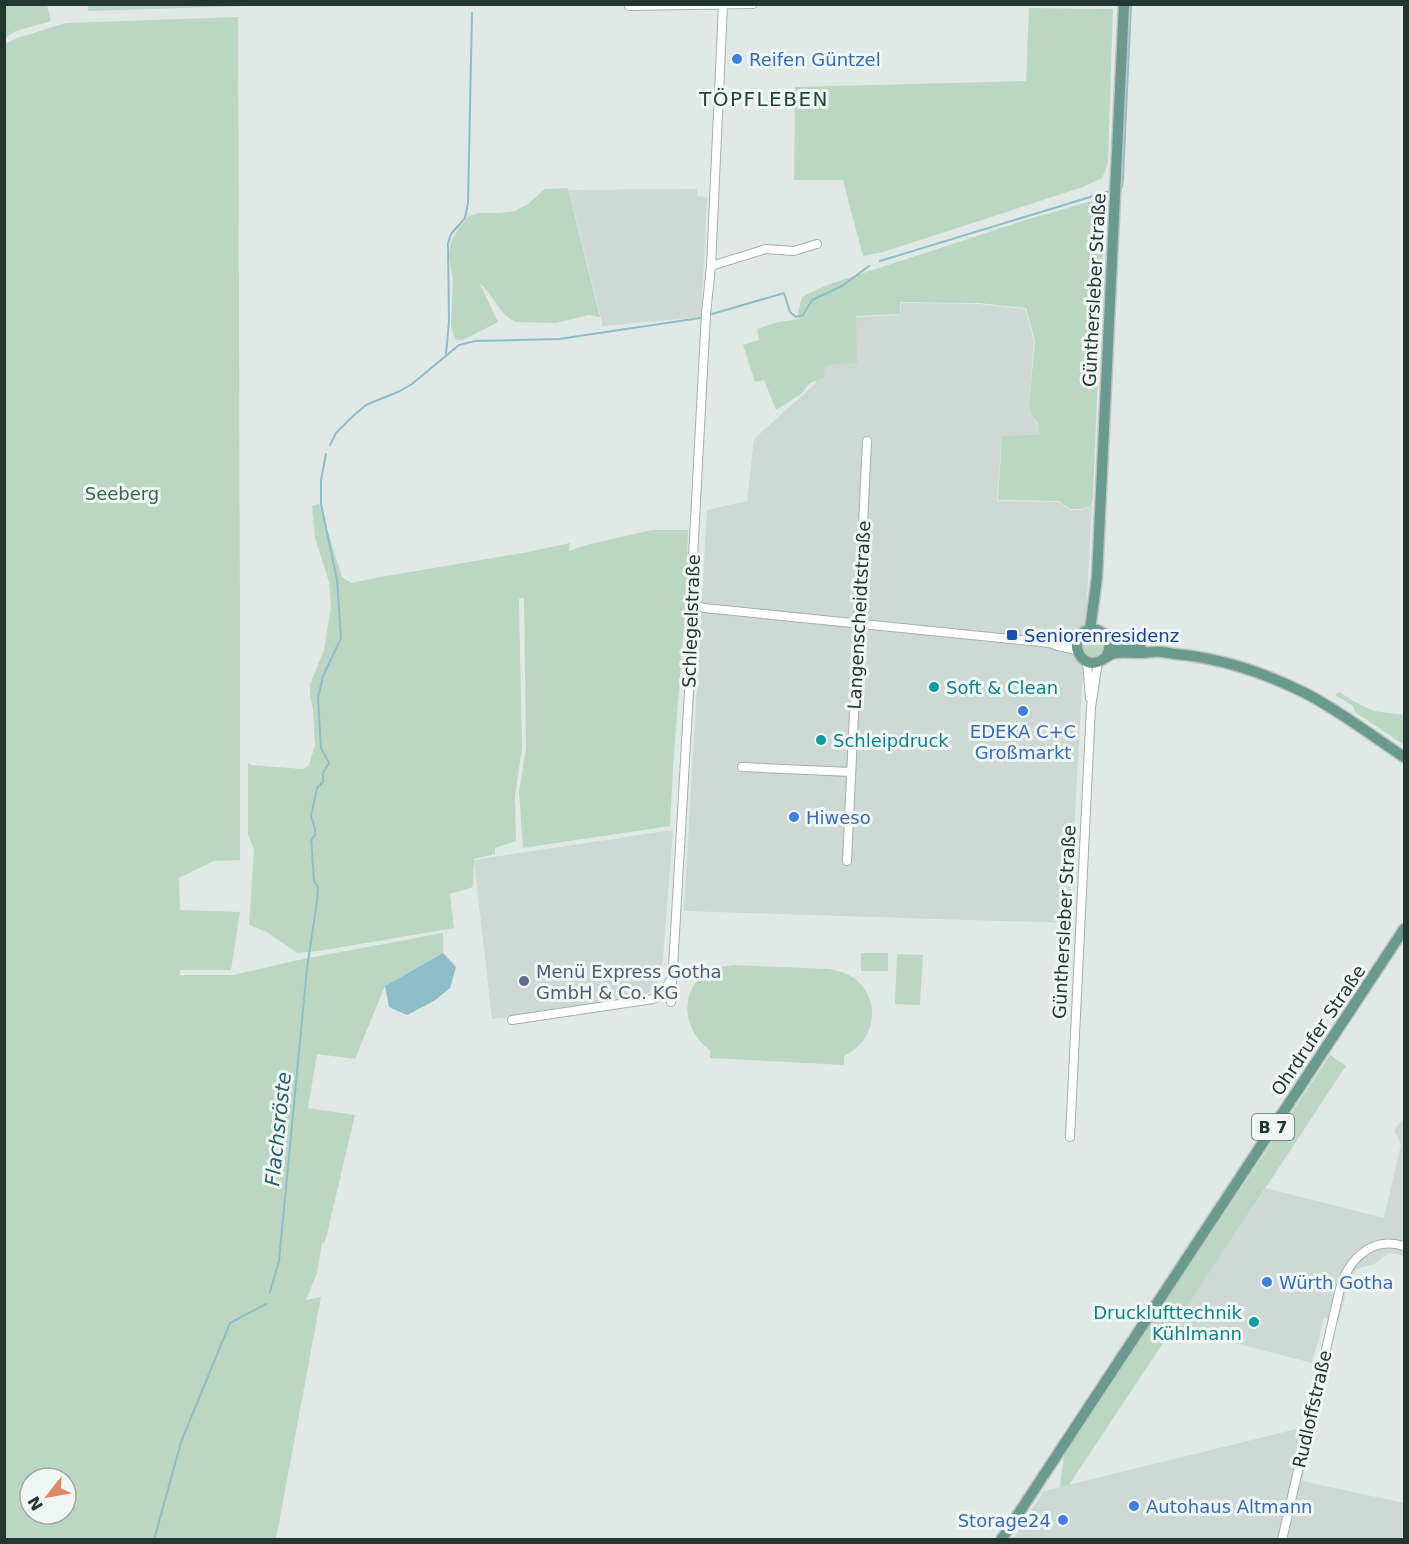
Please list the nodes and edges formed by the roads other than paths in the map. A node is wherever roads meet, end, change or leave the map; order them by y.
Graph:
1 (753, 4) edge
2 (1124, 4) edge
3 (723, 5) edge
4 (629, 6) dead end
5 (817, 244) dead end
6 (711, 266) junction
7 (867, 441) dead end
8 (694, 605) junction
9 (858, 624) junction
10 (1095, 630) junction
11 (1109, 642) junction
12 (1077, 645) junction
13 (1152, 652) junction
14 (1098, 660) junction
15 (1404, 757) edge
16 (742, 767) dead end
17 (851, 772) junction
18 (847, 861) dead end
19 (1404, 929) edge
20 (673, 976) junction
21 (671, 1002) dead end
22 (512, 1020) dead end
23 (1070, 1137) dead end
24 (1404, 1246) edge
25 (1001, 1539) edge
26 (1282, 1539) edge

1 - 3 street
2 - 10 main road, Günthersleber Straße
3 - 4 street
3 - 6 street, Schlegelstraße
5 - 6 street
6 - 8 street, Schlegelstraße
7 - 9 street, Langenscheidtstraße
8 - 9 street
8 - 20 street, Schlegelstraße
9 - 12 street
9 - 17 street, Langenscheidtstraße
10 - 11 main road
10 - 12 main road
11 - 13 main road
11 - 14 main road
12 - 14 main road
13 - 14 main road
13 - 15 main road
14 - 23 street, Günthersleber Straße
16 - 17 street
17 - 18 street, Langenscheidtstraße
19 - 25 main road, Ohrdrufer Straße / B 7
20 - 21 street, Schlegelstraße
20 - 22 street
24 - 26 street, Rudloffstraße

